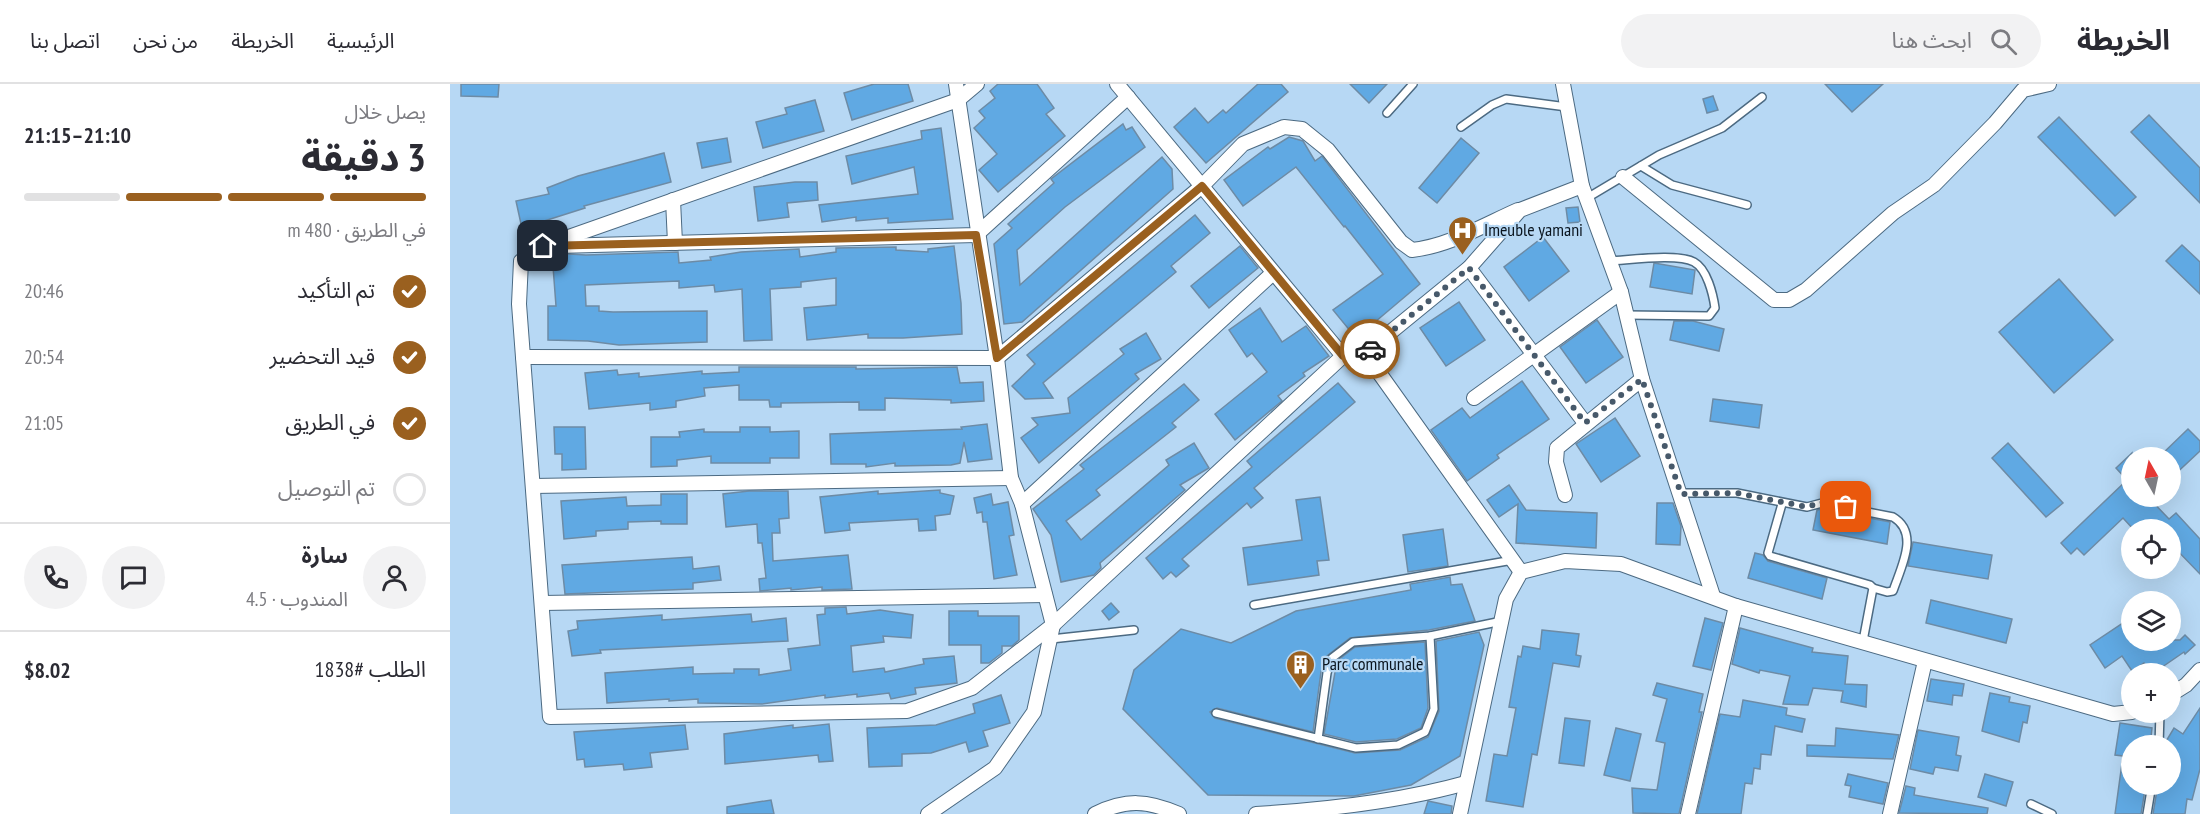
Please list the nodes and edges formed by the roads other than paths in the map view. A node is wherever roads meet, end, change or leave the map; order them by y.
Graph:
1 (956, 84) edge
2 (977, 84) edge
3 (1117, 84) edge
4 (1413, 84) edge
5 (1563, 84) edge
6 (2045, 84) edge
7 (1128, 97) junction
8 (1762, 97) dead end
9 (958, 100) junction
10 (1567, 107) junction
11 (1386, 113) dead end
12 (1461, 127) dead end
13 (1641, 166) junction
14 (1623, 177) junction
15 (1202, 186) junction
16 (1585, 192) junction
17 (673, 200) junction
18 (1747, 205) dead end
19 (1520, 210) junction
20 (976, 235) junction
21 (675, 243) junction
22 (543, 246) junction
23 (1610, 261) junction
24 (1469, 268) junction
25 (1273, 273) junction
26 (1621, 292) junction
27 (1627, 315) junction
28 (1365, 353) junction
29 (1343, 356) junction
30 (1534, 356) junction
31 (523, 357) junction
32 (997, 358) junction
33 (1642, 379) junction
34 (1474, 398) dead end
35 (1585, 423) junction
36 (1011, 478) junction
37 (533, 486) junction
38 (1681, 494) junction
39 (1565, 495) dead end
40 (1022, 504) junction
41 (1782, 504) junction
42 (1513, 560) junction
43 (1521, 572) junction
44 (1873, 588) junction
45 (1045, 595) junction
46 (1713, 596) junction
47 (542, 603) junction
48 (1254, 605) dead end
49 (1736, 606) junction
50 (1502, 621) junction
51 (1134, 630) dead end
52 (1052, 632) junction
53 (1430, 636) junction
54 (1863, 640) junction
55 (1925, 661) junction
56 (2200, 670) edge
57 (2181, 688) edge
58 (1216, 713) dead end
59 (2121, 713) edge
60 (1318, 740) junction
61 (1466, 783) junction
62 (2150, 795) edge
63 (2031, 804) dead end
64 (928, 814) edge
65 (1095, 814) edge
66 (1179, 814) edge
67 (1256, 814) edge
68 (1460, 814) edge
69 (1688, 814) edge
70 (1890, 814) edge
71 (2052, 814) edge
72 (2147, 814) edge

1 - 9 street
2 - 9 street
3 - 7 street
4 - 11 lane
5 - 10 street
6 - 14 street
7 - 15 street
7 - 20 street
8 - 13 lane
9 - 17 street
9 - 20 street
10 - 12 lane
10 - 16 street
13 - 14 lane
13 - 18 lane
14 - 16 lane
15 - 19 street
15 - 25 street
15 - 32 street
16 - 19 street
16 - 23 street
17 - 21 street
17 - 22 street
19 - 24 street
20 - 21 street
20 - 32 street
21 - 22 street
22 - 31 street
23 - 26 street
23 - 27 lane
24 - 28 street
24 - 30 street
25 - 29 street
25 - 40 street
26 - 27 street
26 - 30 street
27 - 33 street
28 - 29 street
28 - 42 street
29 - 52 street
30 - 34 street
30 - 35 street
31 - 32 street
31 - 37 street
32 - 36 street
33 - 35 street
33 - 38 street
35 - 39 street
36 - 37 street
36 - 40 street
37 - 47 street
38 - 41 lane
38 - 46 street
40 - 45 street
41 - 44 lane
41 - 44 lane
42 - 43 street
42 - 48 lane
43 - 46 street
43 - 50 street
44 - 54 lane
45 - 47 street
45 - 52 street
46 - 49 street
47 - 52 street
49 - 54 street
49 - 69 street
50 - 53 lane
50 - 61 street
51 - 52 lane
52 - 64 street
53 - 60 lane
53 - 60 lane
54 - 55 street
55 - 59 street
55 - 70 street
56 - 57 street
58 - 60 lane
61 - 67 street
61 - 68 street
62 - 72 lane
63 - 71 lane
65 - 66 street

